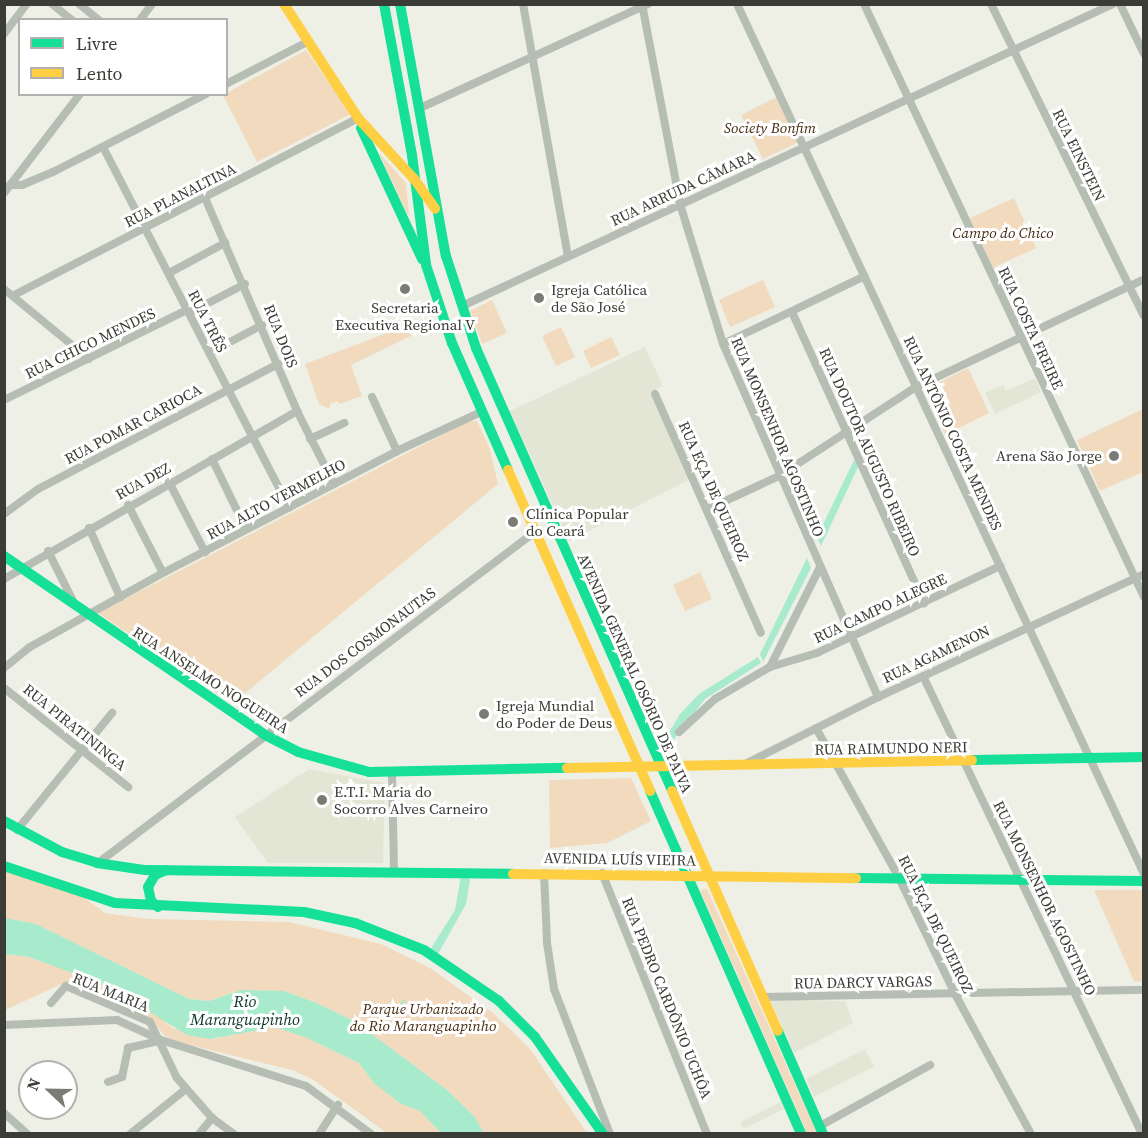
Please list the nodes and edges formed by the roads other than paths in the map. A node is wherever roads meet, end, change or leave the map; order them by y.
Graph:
1 (27, 4) edge
2 (52, 4) edge
3 (79, 4) edge
4 (152, 4) edge
5 (284, 4) edge
6 (384, 4) edge
7 (400, 4) edge
8 (523, 4) edge
9 (737, 4) edge
10 (864, 4) edge
11 (991, 4) edge
12 (1113, 4) edge
13 (1120, 4) edge
14 (644, 5) edge
15 (70, 18) edge
16 (96, 18) edge
17 (142, 18) edge
18 (4, 34) edge
19 (309, 42) junction
20 (1012, 51) junction
21 (1143, 54) edge
22 (533, 57) junction
23 (228, 83) edge
24 (78, 96) edge
25 (202, 96) edge
26 (907, 99) junction
27 (420, 108) junction
28 (358, 118) junction
29 (103, 147) junction
30 (803, 148) junction
31 (415, 180) junction
32 (10, 185) junction
33 (4, 193) edge
34 (206, 198) junction
35 (680, 204) junction
36 (438, 213) junction
37 (146, 228) junction
38 (225, 243) junction
39 (568, 256) junction
40 (426, 265) junction
41 (169, 273) junction
42 (865, 276) junction
43 (1143, 279) edge
44 (245, 284) junction
45 (1129, 286) junction
46 (4, 289) edge
47 (15, 295) junction
48 (462, 306) junction
49 (188, 312) junction
50 (792, 312) junction
51 (1143, 316) edge
52 (262, 325) junction
53 (1021, 338) junction
54 (723, 344) junction
55 (209, 353) junction
56 (89, 359) junction
57 (278, 364) junction
58 (916, 387) junction
59 (228, 389) junction
60 (655, 393) dead end
61 (372, 397) dead end
62 (4, 400) edge
63 (297, 411) junction
64 (481, 412) junction
65 (344, 423) dead end
66 (847, 434) junction
67 (254, 436) junction
68 (310, 439) junction
69 (397, 451) junction
70 (212, 459) junction
71 (779, 476) junction
72 (169, 482) junction
73 (334, 484) junction
74 (128, 505) junction
75 (289, 508) junction
76 (708, 510) junction
77 (4, 514) edge
78 (88, 528) junction
79 (246, 529) junction
80 (536, 531) junction
81 (48, 551) junction
82 (205, 552) junction
83 (4, 556) edge
84 (818, 564) junction
85 (1000, 566) junction
86 (20, 569) junction
87 (163, 573) junction
88 (1143, 574) edge
89 (1135, 578) junction
90 (4, 579) edge
91 (120, 597) junction
92 (1143, 597) edge
93 (924, 603) junction
94 (82, 613) junction
95 (1028, 626) junction
96 (761, 633) dead end
97 (852, 637) junction
98 (4, 668) edge
99 (767, 668) junction
100 (923, 676) junction
101 (4, 688) edge
102 (878, 697) junction
103 (112, 713) dead end
104 (816, 728) junction
105 (679, 732) dead end
106 (265, 735) junction
107 (83, 751) junction
108 (1143, 757) edge
109 (1089, 758) junction
110 (964, 762) junction
111 (834, 763) junction
112 (743, 765) junction
113 (659, 767) junction
114 (640, 768) junction
115 (392, 774) junction
116 (128, 787) dead end
117 (4, 821) edge
118 (17, 830) junction
119 (97, 863) junction
120 (4, 866) edge
121 (166, 870) junction
122 (394, 872) junction
123 (544, 873) junction
124 (602, 873) junction
125 (1143, 874) edge
126 (687, 875) junction
127 (708, 875) junction
128 (899, 878) junction
129 (1023, 879) junction
130 (1143, 881) edge
131 (158, 907) junction
132 (1143, 990) edge
133 (1075, 991) junction
134 (955, 994) junction
135 (763, 997) junction
136 (51, 1003) dead end
137 (4, 1025) edge
138 (161, 1040) junction
139 (930, 1065) dead end
140 (108, 1082) dead end
141 (186, 1089) junction
142 (338, 1106) junction
143 (4, 1113) edge
144 (212, 1118) junction
145 (821, 1130) edge
146 (27, 1134) edge
147 (130, 1134) edge
148 (199, 1134) edge
149 (234, 1134) edge
150 (319, 1134) edge
151 (371, 1134) edge
152 (603, 1134) edge
153 (610, 1134) edge
154 (707, 1134) edge
155 (801, 1134) edge
156 (1031, 1134) edge
157 (1142, 1134) edge

1 - 18 street
2 - 15 street
3 - 16 street
4 - 17 street
5 - 19 main road
6 - 31 main road
7 - 27 main road, AVENIDA GENERAL OSÓRIO DE PAIVA
8 - 22 street
9 - 30 street, RUA ANTÔNIO COSTA MENDES
10 - 26 street, RUA COSTA FREIRE
11 - 20 street, RUA EINSTEIN
12 - 20 street, RUA ARRUDA CÂMARA
13 - 21 street
14 - 22 street
14 - 35 street, RUA MONSENHOR AGOSTINHO
19 - 23 street
19 - 28 main road
20 - 26 street, RUA ARRUDA CÂMARA
20 - 45 street, RUA EINSTEIN
22 - 27 street
22 - 39 street
24 - 32 street
25 - 29 street
26 - 30 street, RUA ARRUDA CÂMARA
26 - 53 street, RUA COSTA FREIRE
27 - 36 main road, AVENIDA GENERAL OSÓRIO DE PAIVA
28 - 31 main road
28 - 34 street, RUA PLANALTINA
28 - 40 main road
29 - 32 street
29 - 37 street, RUA TRÊS
30 - 35 street, RUA ARRUDA CÂMARA
30 - 42 street, RUA ANTÔNIO COSTA MENDES
31 - 36 main road
31 - 40 main road
32 - 33 street
34 - 37 street, RUA PLANALTINA
34 - 38 street, RUA DOIS
35 - 39 street, RUA ARRUDA CÂMARA
35 - 54 street, RUA MONSENHOR AGOSTINHO
36 - 48 main road, AVENIDA GENERAL OSÓRIO DE PAIVA
37 - 41 street, RUA TRÊS
37 - 47 street, RUA PLANALTINA
38 - 41 street
38 - 44 street, RUA DOIS
39 - 48 street, RUA ARRUDA CÂMARA
40 - 64 main road
41 - 49 street, RUA TRÊS
42 - 50 street
42 - 58 street, RUA ANTÔNIO COSTA MENDES
43 - 45 street
44 - 49 street, RUA CHICO MENDES
44 - 52 street, RUA DOIS
45 - 51 street, RUA EINSTEIN
45 - 53 street
46 - 47 street
47 - 56 street
48 - 113 main road, AVENIDA GENERAL OSÓRIO DE PAIVA
49 - 55 street, RUA TRÊS
49 - 56 street, RUA CHICO MENDES
50 - 54 street
50 - 66 street, RUA DOUTOR AUGUSTO RIBEIRO
52 - 55 street
52 - 57 street, RUA DOIS
53 - 58 street
53 - 89 street, RUA COSTA FREIRE
54 - 71 street, RUA MONSENHOR AGOSTINHO
55 - 59 street, RUA TRÊS
56 - 62 street, RUA CHICO MENDES
57 - 59 street, RUA POMAR CARIOCA
57 - 63 street, RUA DOIS
58 - 66 street
58 - 85 street, RUA ANTÔNIO COSTA MENDES
59 - 67 street, RUA TRÊS
59 - 77 street, RUA POMAR CARIOCA
60 - 76 street, RUA EÇA DE QUEIROZ
61 - 69 street
63 - 67 street, RUA DEZ
63 - 68 street, RUA DOIS
64 - 69 street, RUA ALTO VERMELHO
64 - 80 main road
65 - 68 street
66 - 71 street
66 - 93 street, RUA DOUTOR AUGUSTO RIBEIRO
67 - 70 street, RUA DEZ
67 - 75 street, RUA TRÊS
68 - 73 street, RUA DOIS
69 - 73 street, RUA ALTO VERMELHO
70 - 72 street, RUA DEZ
70 - 79 street
71 - 76 street
71 - 84 street, RUA MONSENHOR AGOSTINHO
72 - 74 street, RUA DEZ
72 - 82 street
73 - 75 street, RUA ALTO VERMELHO
74 - 78 street, RUA DEZ
74 - 87 street
75 - 79 street, RUA ALTO VERMELHO
76 - 96 street, RUA EÇA DE QUEIROZ
78 - 81 street, RUA DEZ
78 - 91 street
79 - 82 street, RUA ALTO VERMELHO
80 - 106 street, RUA DOS COSMONAUTAS
80 - 114 main road
81 - 86 street, RUA DEZ
81 - 94 street
82 - 87 street, RUA ALTO VERMELHO
83 - 86 main road, RUA ANSELMO NOGUEIRA
84 - 97 street, RUA MONSENHOR AGOSTINHO
84 - 99 street
85 - 93 street, RUA CAMPO ALEGRE
85 - 95 street, RUA ANTÔNIO COSTA MENDES
86 - 90 street, RUA DEZ
86 - 94 main road, RUA ANSELMO NOGUEIRA
87 - 91 street, RUA ALTO VERMELHO
88 - 89 street, RUA AGAMENON
89 - 92 street, RUA COSTA FREIRE
89 - 95 street, RUA AGAMENON
91 - 94 street, RUA ALTO VERMELHO
93 - 97 street, RUA CAMPO ALEGRE
94 - 98 street, RUA ALTO VERMELHO
94 - 106 main road, RUA ANSELMO NOGUEIRA
95 - 100 street, RUA AGAMENON
95 - 109 street, RUA ANTÔNIO COSTA MENDES
97 - 99 street, RUA CAMPO ALEGRE
97 - 102 street, RUA MONSENHOR AGOSTINHO
99 - 105 street, RUA CAMPO ALEGRE
100 - 102 street, RUA AGAMENON
100 - 110 street, RUA MONSENHOR AGOSTINHO
101 - 107 street, RUA PIRATININGA
102 - 104 street, RUA AGAMENON
103 - 107 street
104 - 111 street, RUA EÇA DE QUEIROZ
104 - 112 street, RUA AGAMENON
106 - 115 main road, RUA ANSELMO NOGUEIRA
106 - 119 street, RUA DOS COSMONAUTAS
107 - 116 street, RUA PIRATININGA
107 - 118 street
108 - 109 main road, RUA RAIMUNDO NERI
109 - 110 main road, RUA RAIMUNDO NERI
109 - 125 street, RUA ANTÔNIO COSTA MENDES
110 - 111 main road, RUA RAIMUNDO NERI
110 - 129 street, RUA MONSENHOR AGOSTINHO
111 - 112 main road, RUA RAIMUNDO NERI
111 - 128 street, RUA EÇA DE QUEIROZ
112 - 113 main road, RUA RAIMUNDO NERI
113 - 114 main road, RUA RAIMUNDO NERI
113 - 127 main road, AVENIDA GENERAL OSÓRIO DE PAIVA
114 - 115 main road, RUA ANSELMO NOGUEIRA
114 - 126 main road
115 - 122 street
117 - 118 main road, AVENIDA LUÍS VIEIRA
118 - 119 main road, AVENIDA LUÍS VIEIRA
119 - 121 main road, AVENIDA LUÍS VIEIRA
120 - 131 main road
121 - 122 main road, AVENIDA LUÍS VIEIRA
121 - 131 main road
122 - 123 main road, AVENIDA LUÍS VIEIRA
123 - 124 main road, AVENIDA LUÍS VIEIRA
123 - 153 street
124 - 126 main road, AVENIDA LUÍS VIEIRA
124 - 154 street, RUA PEDRO CARDÔNIO UCHÔA
126 - 127 main road, AVENIDA LUÍS VIEIRA
126 - 155 main road
127 - 128 main road, AVENIDA LUÍS VIEIRA
127 - 135 main road, AVENIDA GENERAL OSÓRIO DE PAIVA
128 - 129 main road, AVENIDA LUÍS VIEIRA
128 - 134 street, RUA EÇA DE QUEIROZ
129 - 130 main road, AVENIDA LUÍS VIEIRA
129 - 133 street, RUA MONSENHOR AGOSTINHO
131 - 152 main road
132 - 133 street, RUA DARCY VARGAS
133 - 134 street, RUA DARCY VARGAS
133 - 157 street, RUA MONSENHOR AGOSTINHO
134 - 135 street, RUA DARCY VARGAS
134 - 156 street, RUA EÇA DE QUEIROZ
135 - 145 main road, AVENIDA GENERAL OSÓRIO DE PAIVA
136 - 138 street, RUA MARIA
137 - 138 street
138 - 140 street
138 - 141 street, RUA MARIA
138 - 142 street
139 - 145 street
141 - 144 street, RUA MARIA
141 - 147 street
142 - 150 street
142 - 151 street
143 - 146 street
144 - 148 street
144 - 149 street, RUA MARIA

